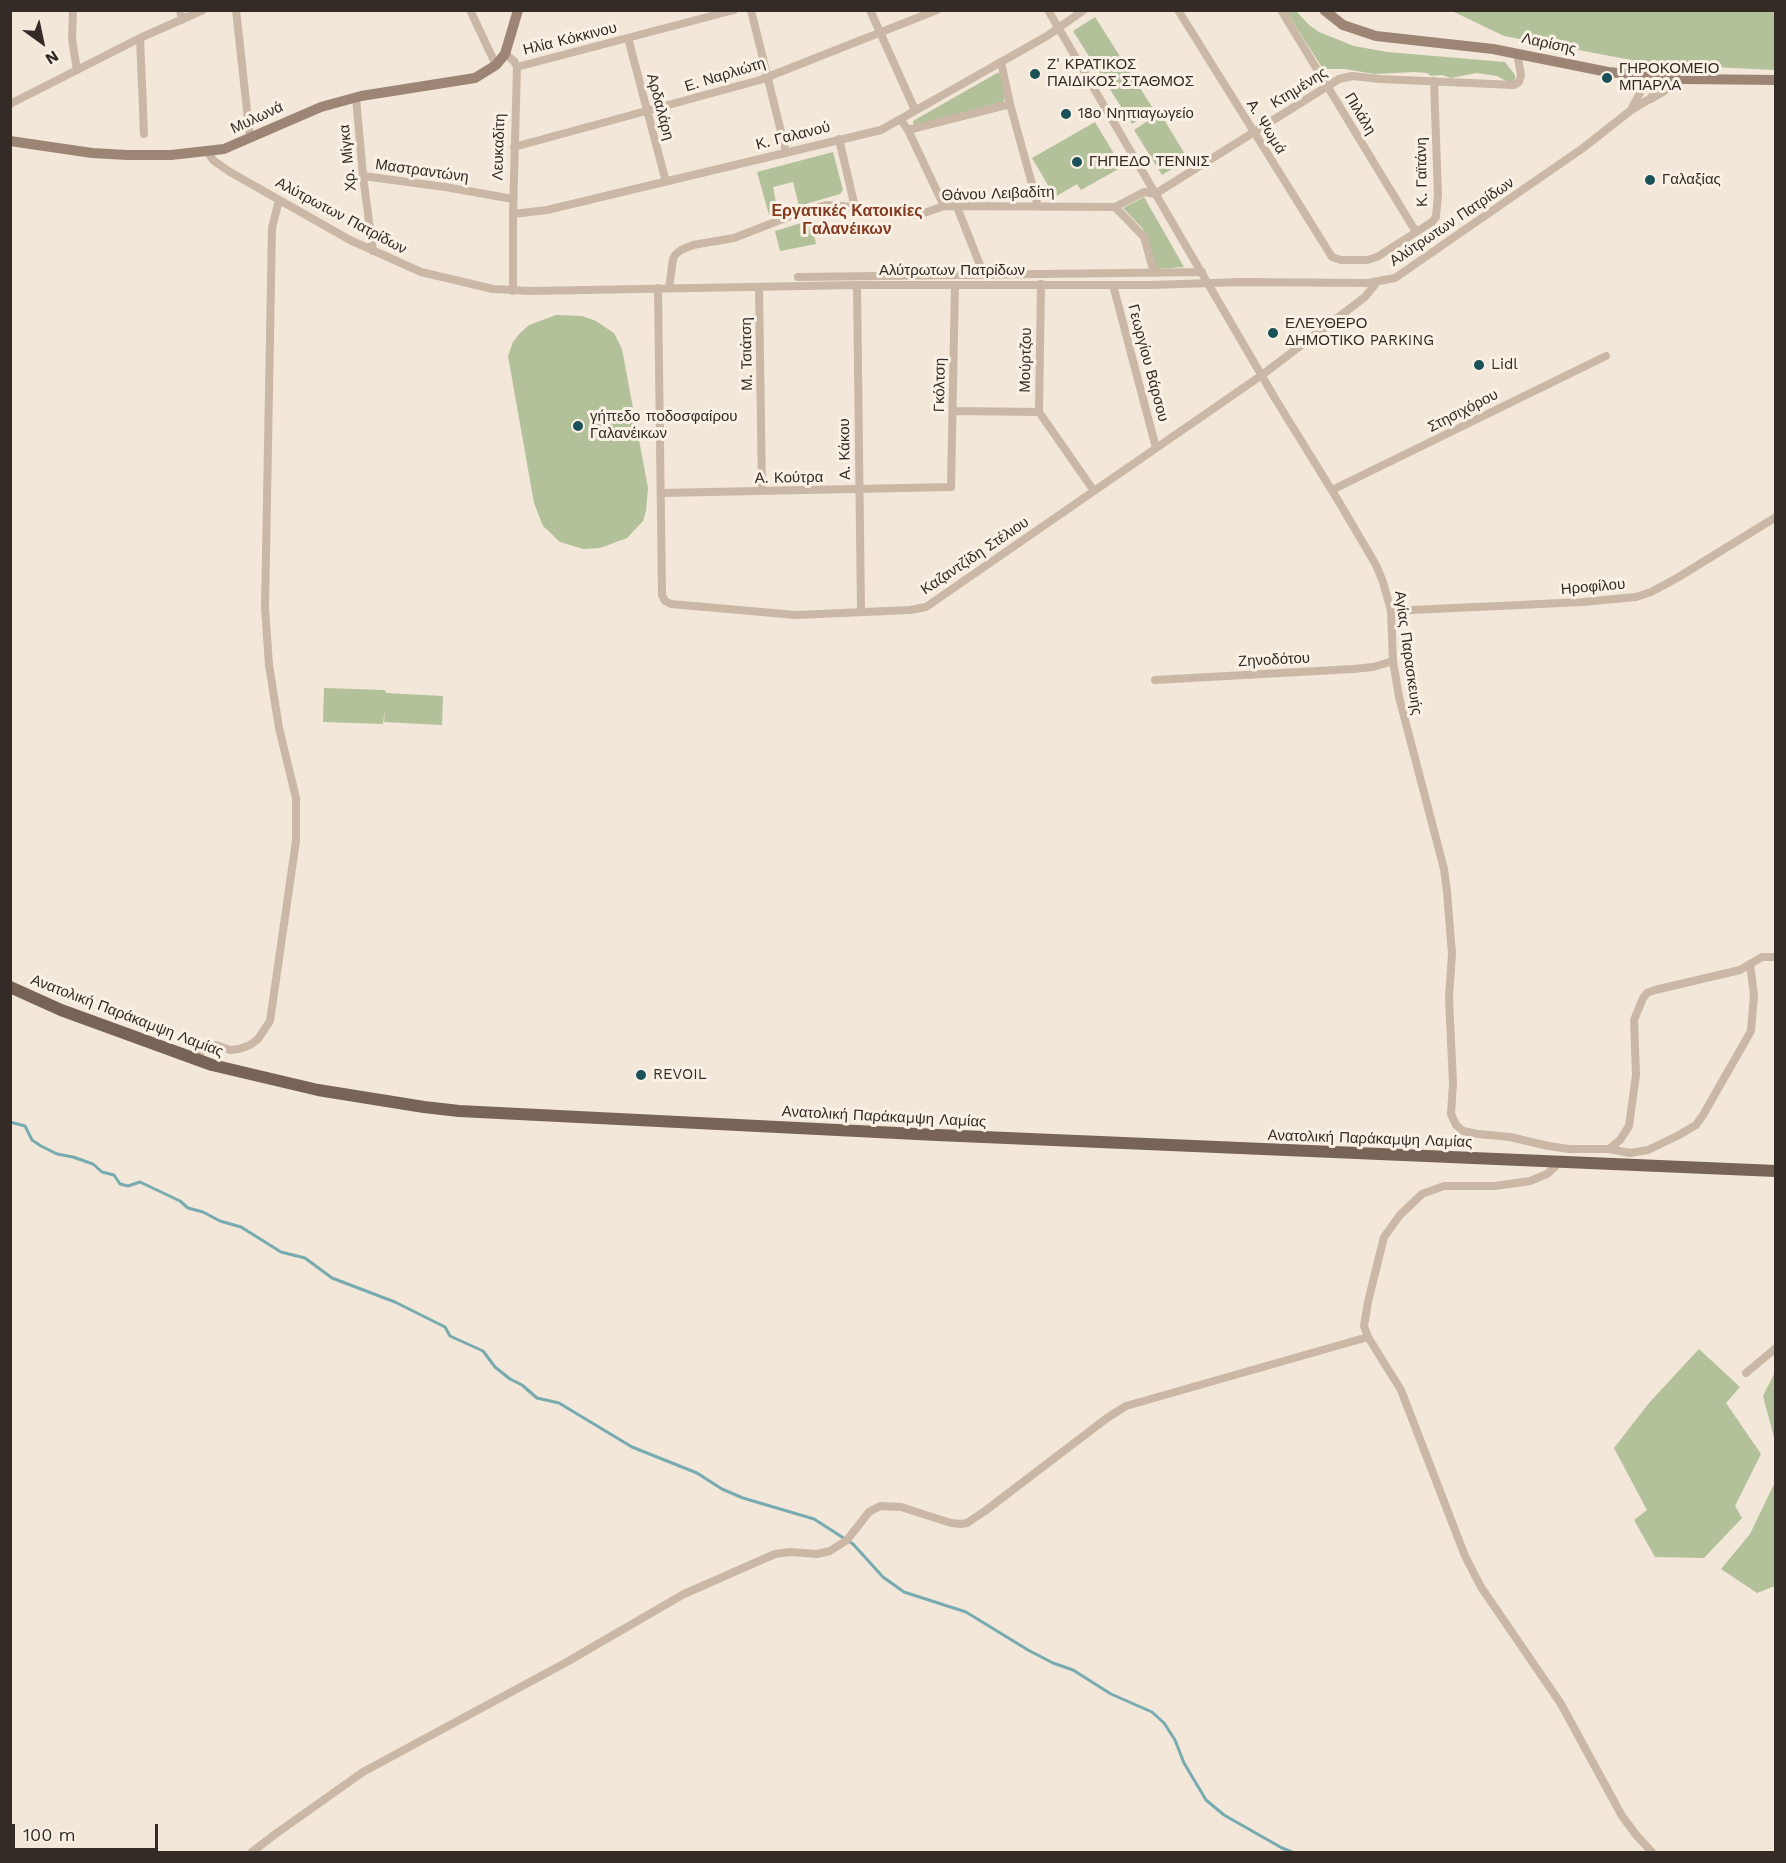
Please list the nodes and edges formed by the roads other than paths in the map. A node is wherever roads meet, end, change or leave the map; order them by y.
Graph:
1 (73, 10) edge
2 (203, 10) edge
3 (236, 10) edge
4 (470, 10) edge
5 (518, 10) edge
6 (734, 10) edge
7 (751, 10) edge
8 (870, 10) edge
9 (937, 10) edge
10 (1048, 10) edge
11 (1084, 10) edge
12 (1178, 10) edge
13 (1281, 10) edge
14 (1324, 10) edge
15 (181, 15) edge
16 (1059, 29) junction
17 (881, 33) junction
18 (140, 38) junction
19 (628, 38) junction
20 (1517, 53) junction
21 (505, 54) junction
22 (1000, 62) junction
23 (496, 66) junction
24 (517, 67) junction
25 (76, 70) junction
26 (1643, 76) junction
27 (768, 77) junction
28 (1658, 78) junction
29 (1684, 79) junction
30 (1776, 80) edge
31 (1434, 81) junction
32 (1328, 86) junction
33 (356, 97) junction
34 (1646, 102) junction
35 (10, 104) edge
36 (1010, 104) junction
37 (915, 110) junction
38 (1630, 111) junction
39 (646, 112) junction
40 (901, 120) junction
41 (908, 130) junction
42 (1254, 133) junction
43 (144, 134) dead end
44 (250, 138) junction
45 (839, 139) junction
46 (10, 141) edge
47 (514, 147) junction
48 (786, 152) junction
49 (208, 153) junction
50 (363, 176) junction
51 (666, 182) junction
52 (1155, 194) junction
53 (513, 199) junction
54 (279, 200) junction
55 (944, 206) junction
56 (1038, 206) junction
57 (855, 207) junction
58 (957, 207) junction
59 (1115, 207) junction
60 (513, 214) junction
61 (1416, 232) junction
62 (373, 251) junction
63 (1332, 257) joint
64 (1202, 272) junction
65 (1154, 273) junction
66 (984, 275) junction
67 (798, 277) dead end
68 (1377, 282) junction
69 (1041, 284) junction
70 (1209, 284) junction
71 (857, 285) junction
72 (954, 285) junction
73 (1113, 285) junction
74 (658, 288) junction
75 (669, 288) junction
76 (759, 288) junction
77 (513, 291) junction
78 (1605, 356) dead end
79 (1262, 375) junction
80 (953, 411) junction
81 (1039, 412) junction
82 (1156, 448) junction
83 (952, 485) joint
84 (859, 490) junction
85 (1332, 490) junction
86 (762, 491) junction
87 (1094, 491) junction
88 (661, 493) junction
89 (1776, 517) edge
90 (1391, 611) junction
91 (861, 612) junction
92 (1393, 661) junction
93 (1155, 680) dead end
94 (1776, 957) edge
95 (1750, 964) junction
96 (10, 987) edge
97 (194, 1059) junction
98 (1606, 1149) junction
99 (1560, 1162) junction
100 (1604, 1164) junction
101 (1776, 1171) edge
102 (1368, 1337) junction
103 (1776, 1348) edge
104 (1746, 1373) dead end
105 (252, 1852) edge
106 (1652, 1852) edge

1 - 25 street
2 - 15 street
3 - 44 street
4 - 23 street
5 - 21 street
6 - 19 street, Ηλία Κόκκινου
7 - 27 street
8 - 17 street
9 - 17 street, Ε. Ναρλιώτη
10 - 16 street, Αγίας Παρασκευής
11 - 16 street, Κ. Γαλανού
12 - 42 street, Α. Ψωμά
13 - 32 street, Πιλάλη
14 - 20 street, Λαρίσης
15 - 18 street
16 - 22 street, Κ. Γαλανού
16 - 52 street, Αγίας Παρασκευής
17 - 27 street, Ε. Ναρλιώτη
17 - 37 street
18 - 25 street
18 - 43 street
19 - 24 street, Ηλία Κόκκινου
19 - 39 street, Αρδαλάρη
20 - 26 street, Λαρίσης
20 - 31 street, Κτημένης
21 - 23 street, Μυλωνά
21 - 24 street
22 - 36 street
22 - 37 street, Κ. Γαλανού
23 - 33 street, Μυλωνά
24 - 47 street, Λευκαδίτη
25 - 35 street
26 - 28 street, Λαρίσης
26 - 38 street
27 - 39 street, Ε. Ναρλιώτη
27 - 48 street
28 - 29 street, Λαρίσης
28 - 34 street
29 - 30 street, Λαρίσης
29 - 34 street, Αλύτρωτων Πατρίδων
31 - 32 street, Κτημένης
31 - 61 street, Κ. Γαϊτάνη
32 - 42 street, Κτημένης
32 - 61 street, Πιλάλη
33 - 44 street, Μυλωνά
33 - 50 street, Χρ. Μίγκα
34 - 38 street, Αλύτρωτων Πατρίδων
36 - 41 street
36 - 56 street
37 - 40 street, Κ. Γαλανού
38 - 68 street, Αλύτρωτων Πατρίδων
39 - 47 street, Ε. Ναρλιώτη
39 - 51 street, Αρδαλάρη
40 - 41 street
40 - 45 street, Κ. Γαλανού
41 - 55 street
42 - 52 street, Κτημένης
42 - 63 street, Α. Ψωμά
44 - 49 street, Μυλωνά
45 - 48 street, Κ. Γαλανού
45 - 57 street
46 - 49 street, Μυλωνά
47 - 53 street, Λευκαδίτη
48 - 51 street, Κ. Γαλανού
49 - 54 street, Αλύτρωτων Πατρίδων
50 - 53 street, Μαστραντώνη
50 - 62 street, Χρ. Μίγκα
51 - 60 street, Κ. Γαλανού
52 - 59 street, Θάνου Λειβαδίτη
52 - 64 street, Αγίας Παρασκευής
53 - 60 street, Λευκαδίτη
54 - 62 street, Αλύτρωτων Πατρίδων
54 - 97 street
55 - 57 street, Θάνου Λειβαδίτη
55 - 58 street, Θάνου Λειβαδίτη
56 - 58 street, Θάνου Λειβαδίτη
56 - 59 street, Θάνου Λειβαδίτη
57 - 75 street, Θάνου Λειβαδίτη
58 - 66 street
59 - 65 street
60 - 77 street, Λευκαδίτη
61 - 63 street, Κ. Γαϊτάνη
62 - 77 street, Αλύτρωτων Πατρίδων
64 - 65 street
64 - 70 street, Αγίας Παρασκευής
65 - 66 street
66 - 67 street
68 - 70 street, Αλύτρωτων Πατρίδων
68 - 79 street, Καζαντζίδη Στέλιου
69 - 72 street, Αλύτρωτων Πατρίδων
69 - 73 street, Αλύτρωτων Πατρίδων
69 - 81 street, Μούρτζου
70 - 73 street, Αλύτρωτων Πατρίδων
70 - 79 street, Αγίας Παρασκευής
71 - 72 street, Αλύτρωτων Πατρίδων
71 - 76 street, Αλύτρωτων Πατρίδων
71 - 84 street, Α. Κάκου
72 - 80 street, Γκόλτση
73 - 82 street, Γεωργίου Βάρσου
74 - 75 street, Αλύτρωτων Πατρίδων
74 - 77 street, Αλύτρωτων Πατρίδων
74 - 88 street
75 - 76 street, Αλύτρωτων Πατρίδων
76 - 86 street, Μ. Τσιάτση
78 - 85 street, Στησιχόρου
79 - 82 street, Καζαντζίδη Στέλιου
79 - 85 street, Αγίας Παρασκευής
80 - 81 street
80 - 83 street, Γκόλτση
81 - 87 street, Μούρτζου
82 - 87 street, Καζαντζίδη Στέλιου
83 - 84 street, Α. Κούτρα
84 - 86 street, Α. Κούτρα
84 - 91 street, Α. Κάκου
85 - 90 street, Αγίας Παρασκευής
86 - 88 street, Α. Κούτρα
87 - 91 street, Καζαντζίδη Στέλιου
88 - 91 street, Καζαντζίδη Στέλιου
89 - 90 street, Ηροφίλου
90 - 92 street, Αγίας Παρασκευής
92 - 93 street, Ζηνοδότου
92 - 98 street, Αγίας Παρασκευής
94 - 95 street
95 - 98 street
95 - 98 street
96 - 97 main road, Ανατολική Παράκαμψη Λαμίας
97 - 99 main road, Ανατολική Παράκαμψη Λαμίας
98 - 100 street
99 - 100 main road, Ανατολική Παράκαμψη Λαμίας
99 - 102 street
100 - 101 main road, Ανατολική Παράκαμψη Λαμίας
102 - 105 street
102 - 106 street
103 - 104 street

